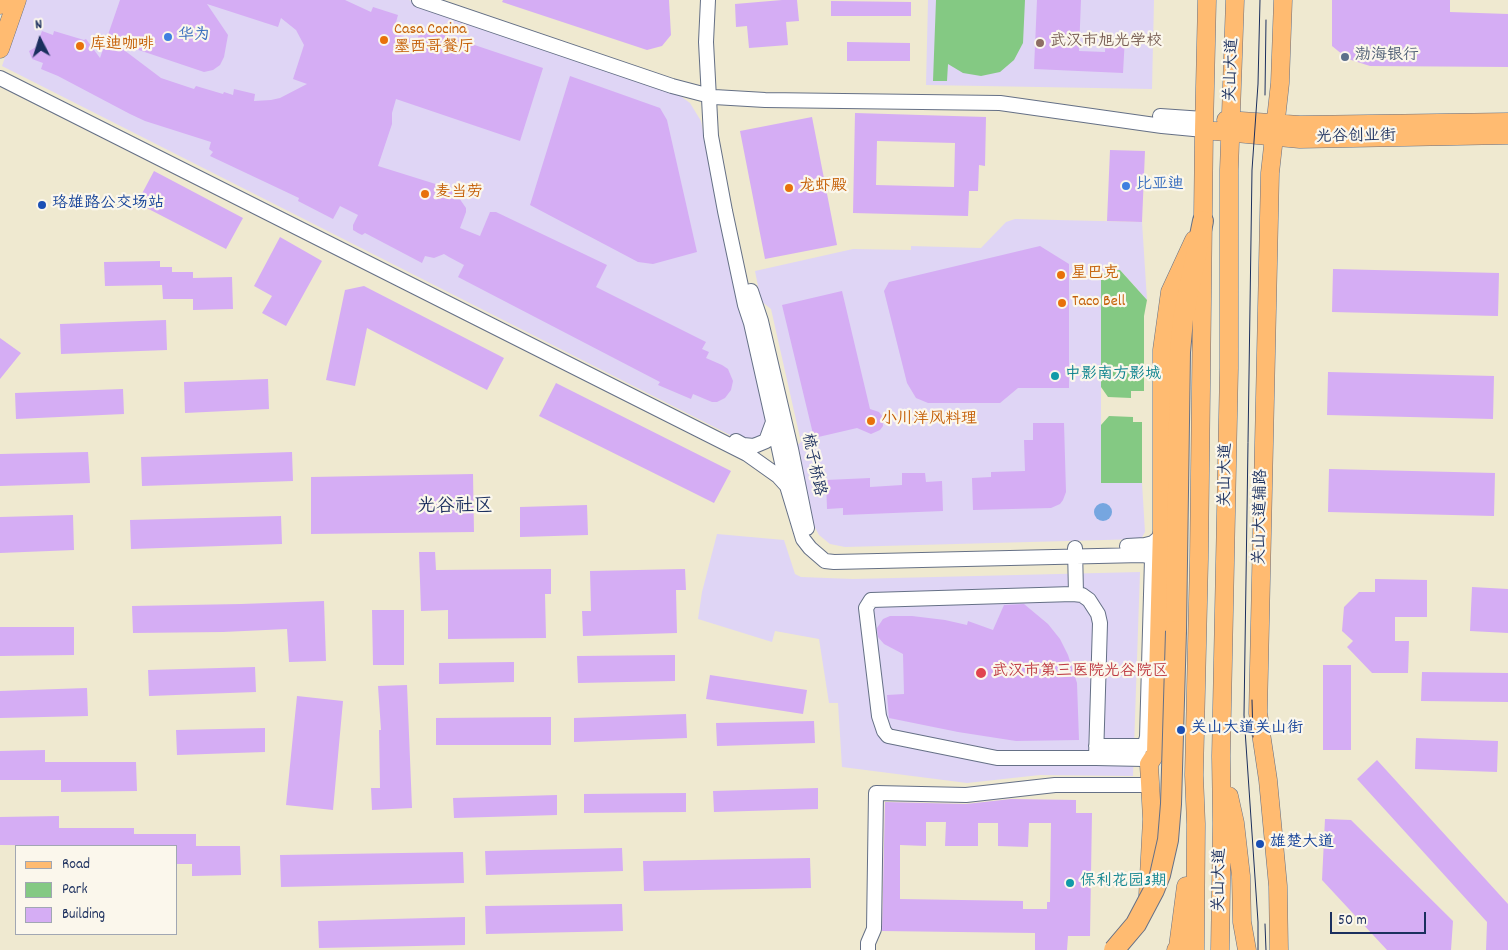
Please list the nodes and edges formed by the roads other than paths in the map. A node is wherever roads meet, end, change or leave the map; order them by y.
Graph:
1 (2, 0) edge
2 (17, 0) edge
3 (420, 0) edge
4 (444, 0) edge
5 (708, 0) edge
6 (1207, 0) edge
7 (1235, 0) edge
8 (1283, 0) edge
9 (0, 5) edge
10 (0, 49) edge
11 (0, 71) edge
12 (0, 78) edge
13 (711, 92) junction
14 (1508, 122) edge
15 (1204, 124) junction
16 (1231, 126) junction
17 (1274, 130) junction
18 (1508, 135) edge
19 (1203, 221) junction
20 (773, 421) junction
21 (787, 486) junction
22 (1156, 543) junction
23 (1071, 552) junction
24 (1161, 574) junction
25 (1072, 594) junction
26 (1096, 752) junction
27 (1194, 754) junction
28 (1221, 756) junction
29 (1152, 759) junction
30 (1150, 785) junction
31 (1152, 818) junction
32 (1196, 824) junction
33 (868, 950) edge
34 (1114, 950) edge
35 (1124, 950) edge
36 (1176, 950) edge
37 (1195, 950) edge
38 (1220, 950) edge
39 (1247, 950) edge
40 (1280, 950) edge

1 - 9 main road
2 - 10 main road
3 - 13 street
4 - 13 street
5 - 13 street, 梳子桥路
6 - 15 main road, 关山大道
7 - 16 main road, 关山大道
8 - 17 main road, 关山大道辅路
11 - 20 street
12 - 21 street
13 - 15 street
13 - 20 street, 梳子桥路
13 - 23 street, 梳子桥路
14 - 17 main road, 光谷创业街
15 - 16 main road, 光谷创业街
15 - 19 main road, 关山大道
16 - 17 main road, 光谷创业街
16 - 28 main road, 关山大道
17 - 18 main road, 光谷创业街
17 - 40 main road, 关山大道辅路
19 - 22 main road
19 - 27 main road, 关山大道
19 - 34 highway, bridge
20 - 21 street, 梳子桥路
21 - 23 street, 梳子桥路
22 - 23 street
22 - 24 main road
22 - 24 street
22 - 26 street
23 - 25 street
24 - 29 main road
25 - 26 street
25 - 26 street
26 - 29 street
27 - 29 main road
27 - 32 main road, 关山大道
28 - 38 main road, 关山大道
28 - 39 main road
29 - 30 main road
30 - 31 main road
30 - 33 street
31 - 32 main road
31 - 35 main road
32 - 36 main road
32 - 37 main road, 关山大道

